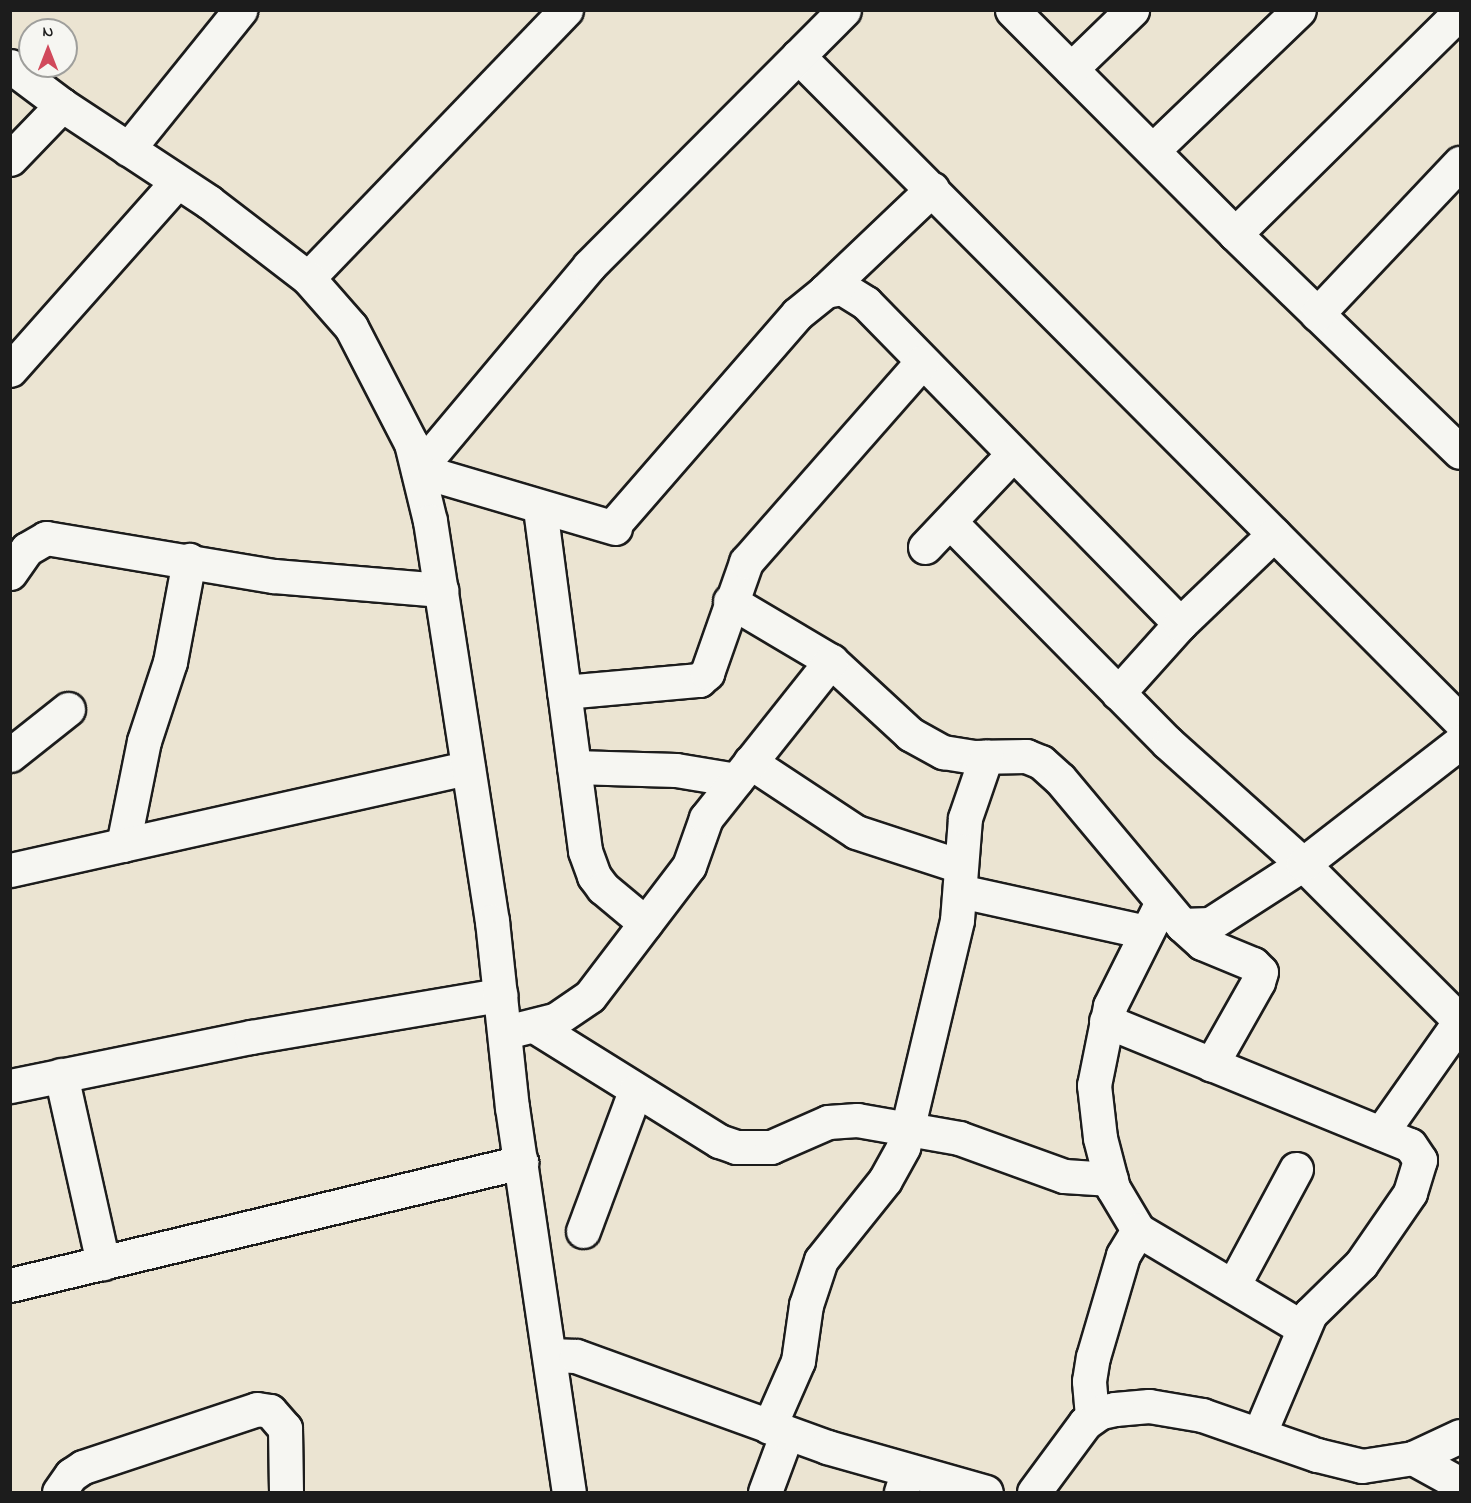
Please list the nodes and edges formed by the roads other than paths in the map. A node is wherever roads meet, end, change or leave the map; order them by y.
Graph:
1 (240, 10) edge
2 (566, 10) edge
3 (844, 10) edge
4 (1012, 10) edge
5 (1132, 10) edge
6 (1299, 10) edge
7 (1461, 12) edge
8 (798, 56) junction
9 (10, 66) edge
10 (1071, 69) junction
11 (62, 105) junction
12 (128, 149) junction
13 (1153, 150) junction
14 (10, 159) edge
15 (1461, 163) edge
16 (177, 182) junction
17 (930, 189) junction
18 (1235, 234) junction
19 (308, 278) junction
20 (825, 291) junction
21 (1317, 314) junction
22 (922, 362) junction
23 (10, 370) edge
24 (1461, 452) edge
25 (1012, 455) junction
26 (418, 470) junction
27 (541, 516) dead end
28 (950, 522) junction
29 (1274, 534) junction
30 (925, 547) dead end
31 (189, 561) junction
32 (10, 573) edge
33 (441, 590) junction
34 (730, 601) junction
35 (1180, 624) junction
36 (831, 661) junction
37 (564, 692) junction
38 (1118, 693) junction
39 (68, 709) dead end
40 (1461, 721) edge
41 (1461, 742) edge
42 (10, 755) edge
43 (986, 757) junction
44 (574, 767) junction
45 (468, 768) junction
46 (743, 771) junction
47 (123, 845) junction
48 (1303, 864) junction
49 (10, 870) edge
50 (960, 879) junction
51 (1163, 920) junction
52 (645, 923) junction
53 (500, 995) junction
54 (1106, 1021) junction
55 (1461, 1021) edge
56 (520, 1028) junction
57 (1211, 1065) junction
58 (62, 1076) junction
59 (10, 1086) edge
60 (635, 1091) junction
61 (907, 1130) junction
62 (1381, 1133) junction
63 (521, 1162) junction
64 (1296, 1168) dead end
65 (1111, 1179) junction
66 (1138, 1230) junction
67 (583, 1231) dead end
68 (103, 1263) junction
69 (10, 1286) edge
70 (1233, 1287) junction
71 (1303, 1328) junction
72 (550, 1354) junction
73 (1092, 1416) junction
74 (778, 1430) junction
75 (1259, 1435) junction
76 (1461, 1436) edge
77 (1413, 1458) junction
78 (905, 1482) edge
79 (1461, 1484) edge
80 (59, 1492) edge
81 (286, 1492) edge
82 (569, 1492) edge
83 (765, 1492) edge
84 (986, 1492) edge
85 (1034, 1492) edge

1 - 12 street
2 - 19 street
3 - 8 street
4 - 10 street
5 - 10 street
6 - 13 street
7 - 18 street
8 - 17 street
8 - 26 street
9 - 11 street
10 - 13 street
11 - 12 street
11 - 14 street
12 - 16 street
13 - 18 street
15 - 21 street
16 - 19 street
16 - 23 street
17 - 20 street
17 - 29 street
18 - 21 street
19 - 26 street
20 - 22 street
20 - 26 street
21 - 24 street
22 - 25 street
22 - 34 street
25 - 28 street
25 - 35 street
26 - 33 street
27 - 37 street
28 - 30 street
28 - 38 street
29 - 35 street
29 - 40 street
31 - 32 street
31 - 33 street
31 - 47 street
33 - 45 street
34 - 36 street
34 - 37 street
35 - 38 street
36 - 43 street
36 - 46 street
37 - 44 street
38 - 48 street
39 - 42 street
41 - 48 street
43 - 50 street
43 - 51 street
44 - 46 street
44 - 52 street
45 - 47 street
45 - 53 street
46 - 50 street
46 - 52 street
47 - 49 street
48 - 51 street
48 - 55 street
50 - 51 street
50 - 61 street
51 - 54 street
51 - 57 street
52 - 56 street
53 - 56 street
53 - 58 street
54 - 57 street
54 - 65 street
55 - 62 street
56 - 60 street
56 - 63 street
57 - 62 street
58 - 59 street
58 - 68 street
60 - 61 street
60 - 67 street
61 - 65 street
61 - 74 street
62 - 71 street
63 - 68 street
63 - 72 street
64 - 70 street
65 - 66 street
66 - 70 street
66 - 73 street
68 - 69 street
70 - 71 street
71 - 75 street
72 - 74 street
72 - 82 street
73 - 75 street
73 - 85 street
74 - 78 street
74 - 83 street
75 - 77 street
76 - 77 street
77 - 79 street
78 - 84 street
80 - 81 street

